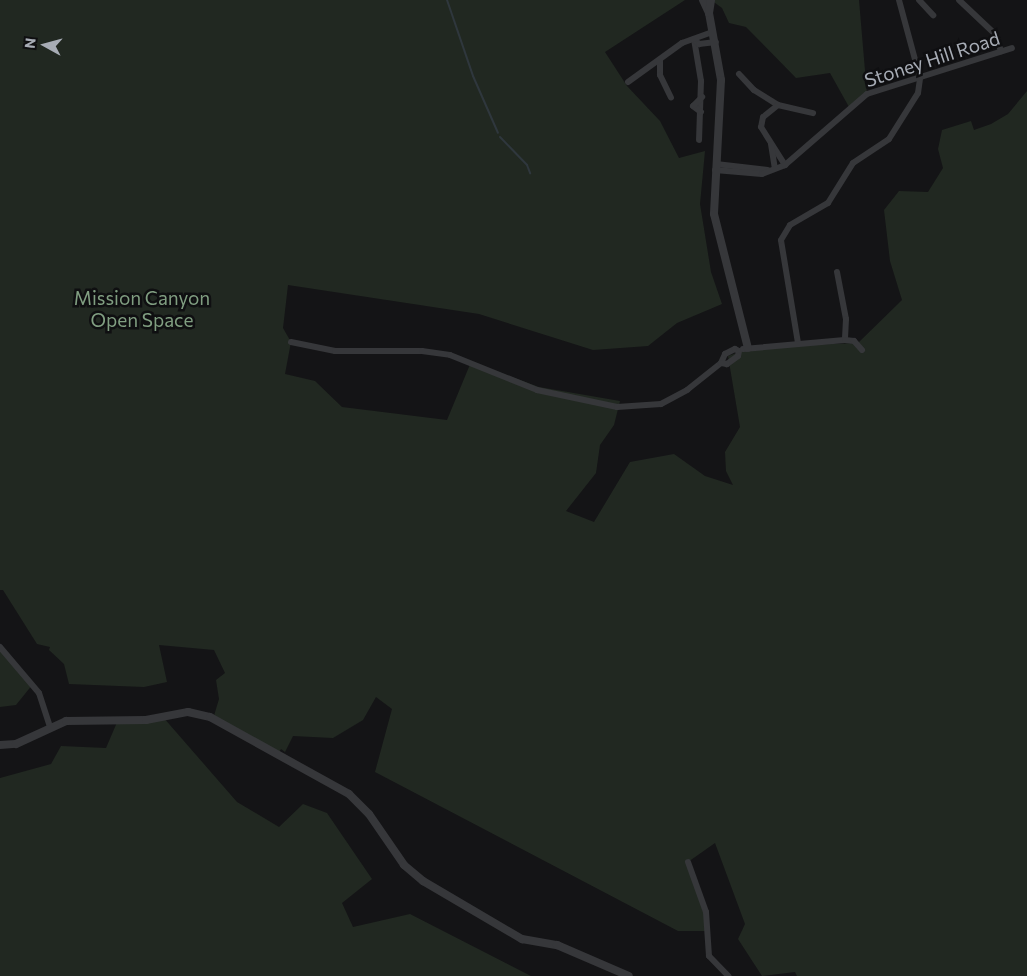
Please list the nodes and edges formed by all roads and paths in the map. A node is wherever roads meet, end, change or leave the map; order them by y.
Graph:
1 (703, 0) edge
2 (711, 0) edge
3 (899, 0) edge
4 (919, 0) edge
5 (959, 0) edge
6 (709, 13) junction
7 (933, 15) dead end
8 (713, 32) junction
9 (694, 39) junction
10 (716, 42) junction
11 (1012, 48) dead end
12 (1001, 51) junction
13 (660, 60) junction
14 (651, 67) junction
15 (739, 74) dead end
16 (660, 75) junction
17 (920, 78) junction
18 (628, 82) dead end
19 (671, 98) dead end
20 (778, 105) junction
21 (813, 113) dead end
22 (699, 140) dead end
23 (771, 144) junction
24 (785, 165) junction
25 (716, 167) junction
26 (775, 168) junction
27 (837, 272) dead end
28 (845, 340) junction
29 (291, 342) dead end
30 (798, 343) junction
31 (748, 348) junction
32 (735, 350) junction
33 (862, 350) dead end
34 (721, 362) junction
35 (0, 647) edge
36 (50, 726) junction
37 (0, 745) edge
38 (688, 862) dead end
39 (629, 976) edge
40 (728, 976) edge

1 - 6 street
2 - 6 street
3 - 17 street
4 - 7 street
5 - 12 street
6 - 8 street
8 - 9 street
8 - 10 street
9 - 10 street
9 - 13 street
9 - 22 street
10 - 25 street
11 - 12 street, Stoney Hill Road
12 - 17 street, Stoney Hill Road
13 - 14 street
13 - 16 street
14 - 16 street
14 - 18 street
15 - 20 street
16 - 19 street
17 - 24 street, Stoney Hill Road
17 - 30 street
20 - 21 street
20 - 23 street
23 - 24 street
23 - 26 street
24 - 26 street, Stoney Hill Road
25 - 26 street, Stoney Hill Road
25 - 31 street
27 - 28 street
28 - 30 street
28 - 33 street
29 - 34 street
30 - 31 street
31 - 32 street
32 - 34 street
32 - 34 street
35 - 36 street
36 - 37 street
36 - 39 street
38 - 40 street

